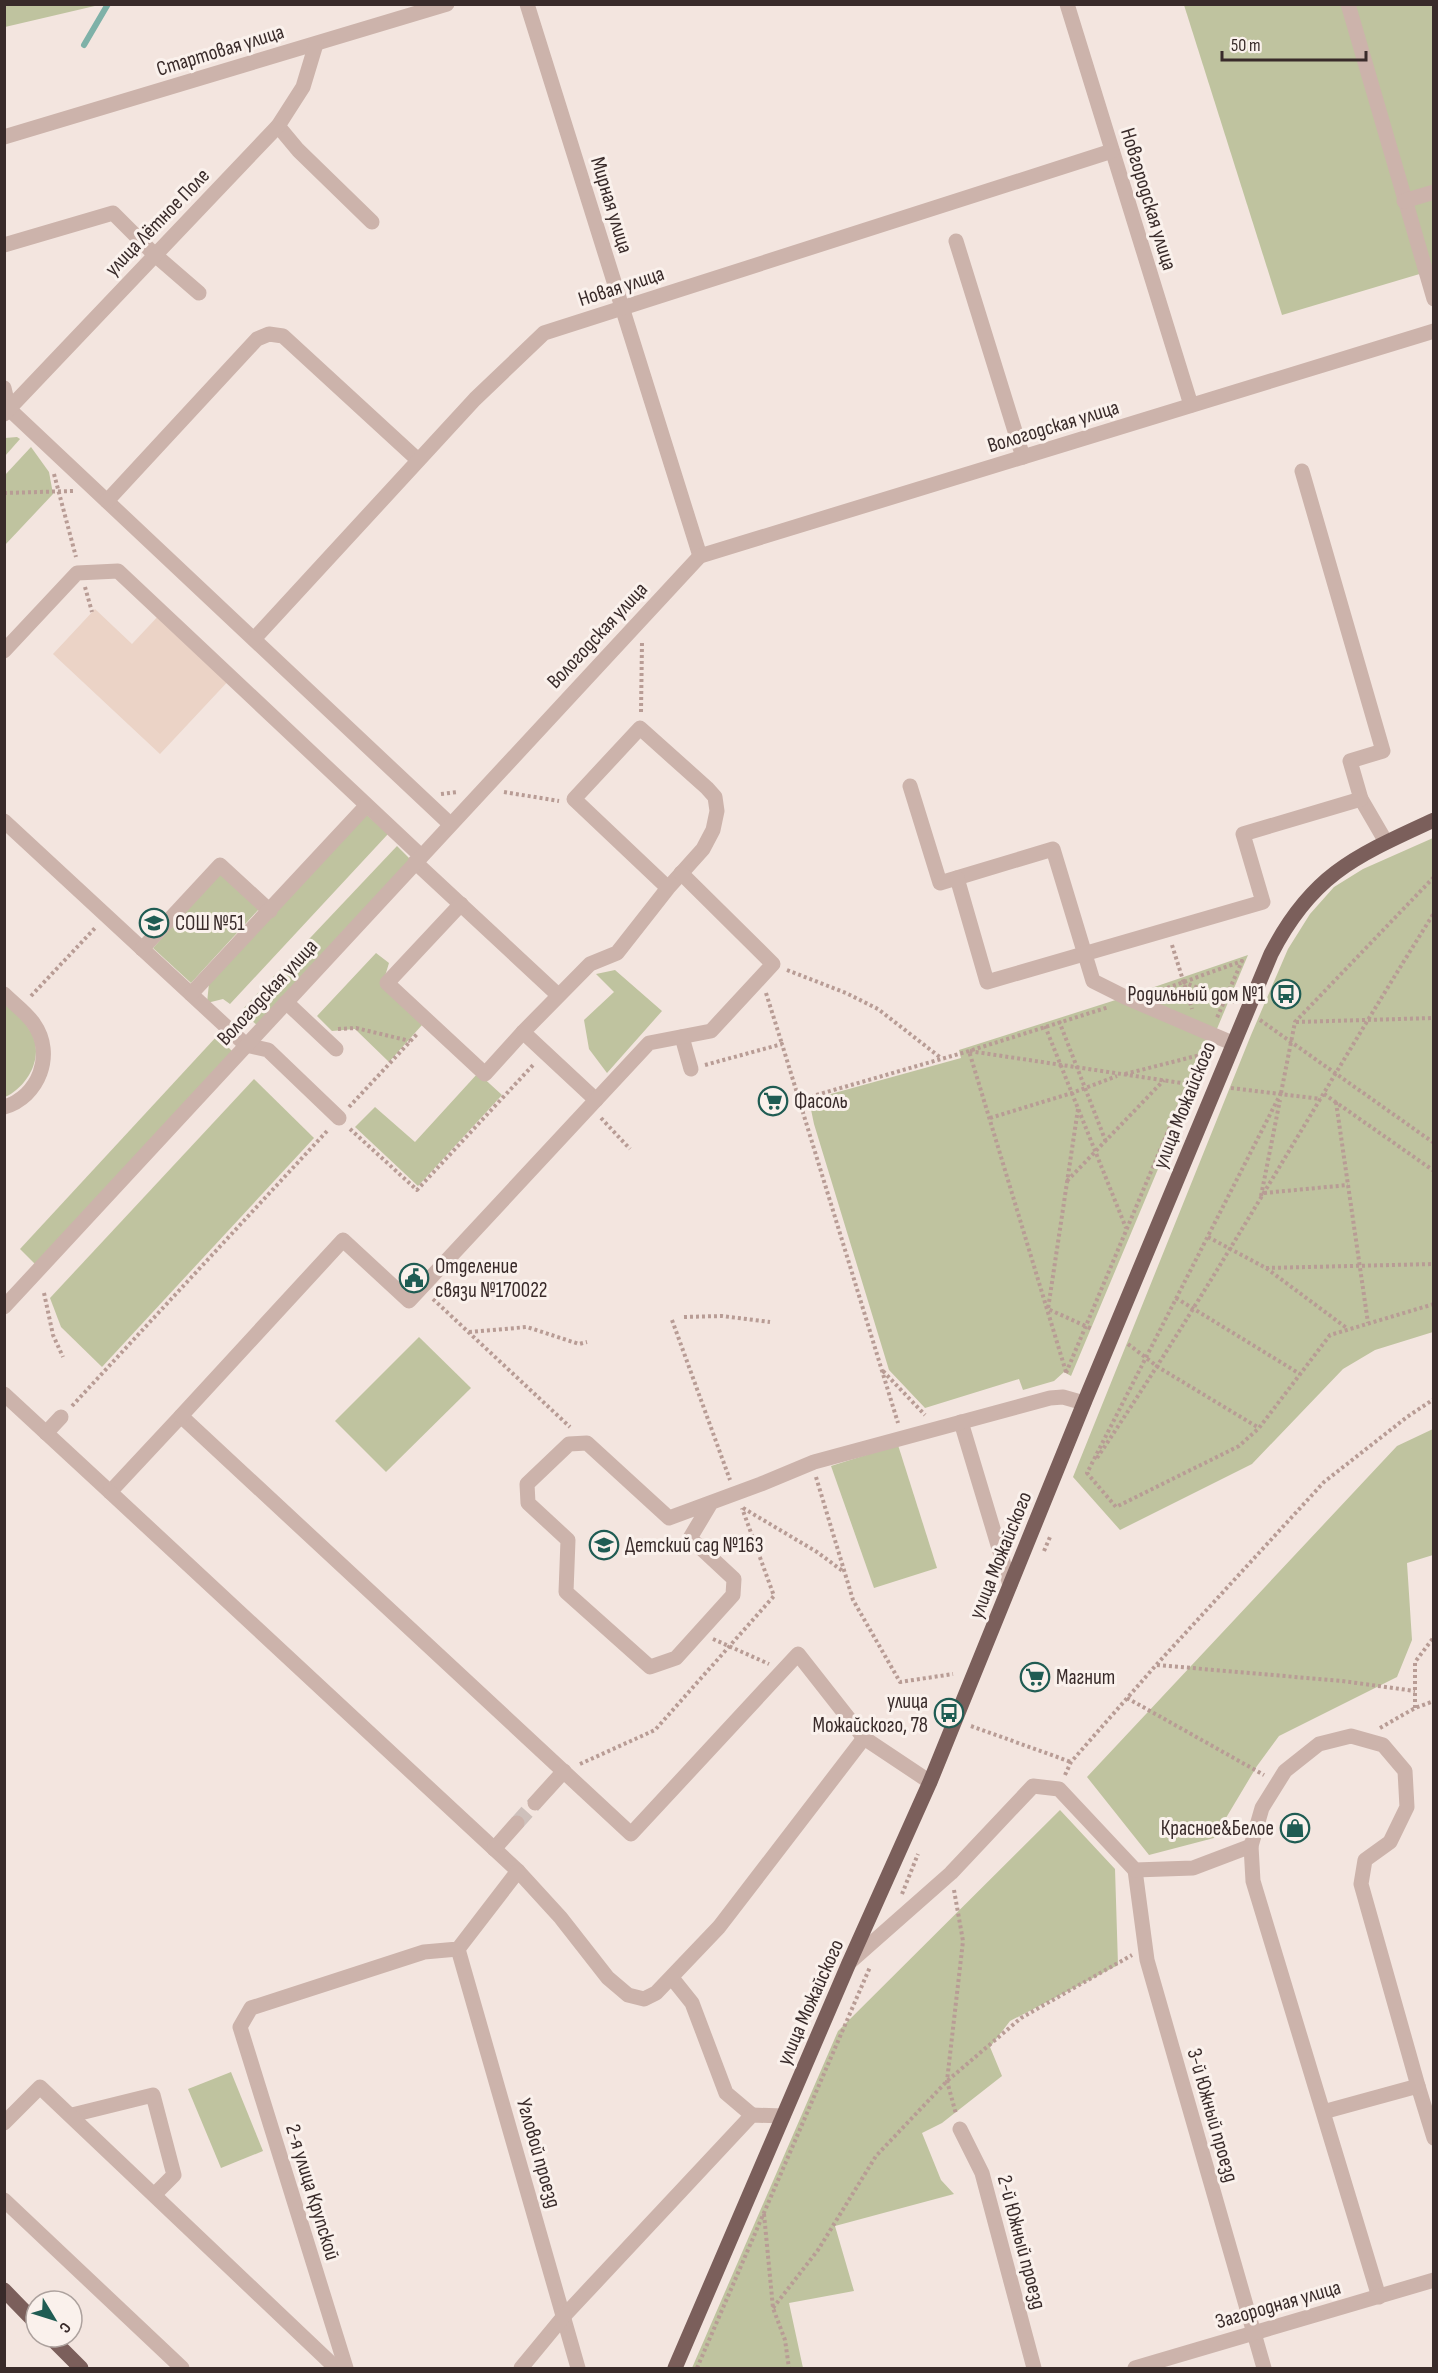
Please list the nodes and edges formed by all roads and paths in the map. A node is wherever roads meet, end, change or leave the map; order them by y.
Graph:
1 (447, 4) edge
2 (527, 4) edge
3 (1067, 4) edge
4 (1348, 4) edge
5 (316, 44) junction
6 (278, 126) junction
7 (4, 137) edge
8 (1112, 151) junction
9 (1434, 192) edge
10 (1404, 201) junction
11 (372, 222) dead end
12 (956, 242) dead end
13 (4, 245) edge
14 (154, 254) junction
15 (199, 293) dead end
16 (1434, 299) edge
17 (622, 308) junction
18 (1434, 331) edge
19 (4, 388) edge
20 (1191, 405) junction
21 (7, 411) edge
22 (1023, 457) junction
23 (418, 460) junction
24 (1302, 471) dead end
25 (58, 492) junction
26 (4, 494) edge
27 (102, 496) junction
28 (700, 556) junction
29 (81, 573) junction
30 (92, 612) dead end
31 (643, 615) junction
32 (254, 639) junction
33 (4, 651) edge
34 (640, 728) junction
35 (910, 786) dead end
36 (482, 789) junction
37 (435, 795) dead end
38 (1360, 799) junction
39 (574, 800) junction
40 (366, 806) junction
41 (1434, 820) edge
42 (4, 821) edge
43 (450, 824) junction
44 (1386, 842) junction
45 (418, 859) junction
46 (681, 873) junction
47 (957, 878) junction
48 (1433, 880) edge
49 (668, 888) junction
50 (461, 904) junction
51 (270, 910) junction
52 (1434, 913) edge
53 (107, 916) junction
54 (1167, 930) junction
55 (142, 948) junction
56 (1084, 954) junction
57 (773, 964) junction
58 (761, 977) junction
59 (1183, 982) junction
60 (4, 987) edge
61 (4, 994) edge
62 (191, 994) junction
63 (558, 995) junction
64 (1226, 999) junction
65 (1132, 1000) junction
66 (286, 1002) junction
67 (23, 1004) junction
68 (38, 1018) dead end
69 (1434, 1018) edge
70 (1366, 1020) junction
71 (1059, 1021) junction
72 (428, 1022) junction
73 (1295, 1022) junction
74 (1045, 1026) junction
75 (316, 1030) junction
76 (523, 1032) junction
77 (1210, 1034) junction
78 (682, 1037) junction
79 (410, 1041) junction
80 (1232, 1042) junction
81 (1291, 1043) junction
82 (782, 1044) junction
83 (246, 1045) junction
84 (336, 1049) dead end
85 (969, 1051) junction
86 (545, 1053) junction
87 (1200, 1055) junction
88 (942, 1058) junction
89 (1062, 1066) junction
90 (691, 1069) joint
91 (1078, 1069) junction
92 (1335, 1074) junction
93 (1120, 1075) junction
94 (1164, 1079) junction
95 (1188, 1084) junction
96 (1216, 1085) junction
97 (1085, 1088) junction
98 (1072, 1093) junction
99 (1281, 1093) junction
100 (1324, 1094) junction
101 (1321, 1099) junction
102 (799, 1100) junction
103 (1336, 1102) junction
104 (593, 1104) junction
105 (4, 1107) edge
106 (1078, 1109) junction
107 (339, 1118) junction
108 (990, 1118) junction
109 (1106, 1142) junction
110 (1434, 1143) edge
111 (630, 1149) dead end
112 (1095, 1152) junction
113 (1434, 1171) edge
114 (1066, 1182) junction
115 (1348, 1185) junction
116 (1264, 1193) junction
117 (1260, 1200) junction
118 (1127, 1228) junction
119 (1208, 1237) junction
120 (1230, 1250) junction
121 (1434, 1264) edge
122 (1359, 1265) junction
123 (1266, 1268) junction
124 (422, 1288) junction
125 (44, 1293) dead end
126 (1176, 1298) junction
127 (1434, 1304) edge
128 (4, 1307) edge
129 (1048, 1309) junction
130 (1194, 1309) junction
131 (684, 1317) dead end
132 (672, 1320) dead end
133 (770, 1322) dead end
134 (1368, 1323) junction
135 (1086, 1326) junction
136 (1092, 1329) dead end
137 (1348, 1329) junction
138 (468, 1332) junction
139 (587, 1342) dead end
140 (1128, 1344) dead end
141 (63, 1357) dead end
142 (1146, 1357) junction
143 (1158, 1367) junction
144 (882, 1370) junction
145 (1300, 1374) junction
146 (4, 1394) edge
147 (1434, 1399) edge
148 (1084, 1403) junction
149 (181, 1416) junction
150 (61, 1417) joint
151 (932, 1422) dead end
152 (961, 1422) junction
153 (1259, 1428) junction
154 (46, 1433) junction
155 (903, 1438) junction
156 (586, 1443) junction
157 (814, 1462) junction
158 (1087, 1473) junction
159 (110, 1492) junction
160 (735, 1494) junction
161 (711, 1503) junction
162 (669, 1518) junction
163 (690, 1538) junction
164 (844, 1572) junction
165 (1011, 1585) junction
166 (1434, 1637) edge
167 (730, 1647) dead end
168 (1157, 1665) junction
169 (784, 1670) junction
170 (953, 1674) dead end
171 (1415, 1691) junction
172 (1127, 1698) junction
173 (1434, 1701) edge
174 (1415, 1708) junction
175 (971, 1726) dead end
176 (864, 1738) junction
177 (1361, 1739) junction
178 (1071, 1762) junction
179 (564, 1771) junction
180 (930, 1782) junction
181 (1278, 1782) junction
182 (1059, 1789) junction
183 (535, 1803) tunnel mouth
184 (517, 1823) tunnel mouth
185 (1251, 1846) junction
186 (494, 1849) junction
187 (1135, 1870) junction
188 (518, 1871) junction
189 (951, 1873) junction
190 (1147, 1947) junction
191 (458, 1949) junction
192 (849, 1963) junction
193 (672, 1978) junction
194 (947, 2081) junction
195 (1418, 2086) junction
196 (1323, 2112) junction
197 (72, 2115) junction
198 (752, 2115) junction
199 (783, 2116) junction
200 (4, 2123) edge
201 (960, 2129) joint
202 (1434, 2138) edge
203 (754, 2181) junction
204 (155, 2194) junction
205 (4, 2200) edge
206 (1434, 2280) edge
207 (4, 2290) edge
208 (1379, 2296) junction
209 (773, 2308) junction
210 (24, 2311) edge
211 (564, 2316) junction
212 (1253, 2332) junction
213 (62, 2349) edge
214 (81, 2368) edge
215 (182, 2368) edge
216 (336, 2368) edge
217 (346, 2368) edge
218 (521, 2368) edge
219 (578, 2368) edge
220 (675, 2368) edge
221 (789, 2368) edge
222 (1034, 2368) edge
223 (1135, 2368) edge
224 (1264, 2368) edge

1 - 5 street, Стартовая улица
2 - 17 street, Мирная улица
3 - 8 street, Новгородская улица
4 - 10 street
5 - 6 street, улица Лётное Поле
5 - 7 street, Стартовая улица
6 - 11 street
6 - 14 street, улица Лётное Поле
8 - 17 street, Новая улица
8 - 20 street, Новгородская улица
9 - 10 street
10 - 16 street
12 - 22 street
13 - 14 street
14 - 15 street
14 - 21 street, улица Лётное Поле
17 - 23 street, Новая улица
17 - 28 street, Мирная улица
18 - 20 street, Вологодская улица
19 - 21 street
20 - 22 street, Вологодская улица
21 - 27 street
22 - 28 street, Вологодская улица
23 - 27 street
23 - 32 street, Новая улица
24 - 38 street
25 - 26 path
25 - 27 path
25 - 29 path
27 - 32 street
28 - 31 street, Вологодская улица
29 - 30 path
29 - 33 street
29 - 40 street
31 - 34 path
31 - 36 street, Вологодская улица
32 - 43 street
34 - 39 street
34 - 46 street
35 - 47 street
36 - 37 path
36 - 39 path
36 - 43 street, Вологодская улица
38 - 44 street
38 - 54 street
39 - 49 street
40 - 45 street
40 - 51 street
41 - 44 main road, улица Можайского
42 - 53 street
43 - 45 street, Вологодская улица
44 - 80 main road, улица Можайского
45 - 50 street
45 - 66 street, Вологодская улица
46 - 49 street
46 - 57 street
47 - 56 street
47 - 56 street
48 - 73 path
49 - 63 street
50 - 63 street
50 - 72 street
51 - 55 street
51 - 62 street
52 - 70 path
53 - 55 street
53 - 67 path
54 - 56 street
54 - 59 path
55 - 62 street
56 - 65 street
57 - 58 street
57 - 88 path
58 - 78 street
58 - 82 path
59 - 64 path
59 - 64 path
59 - 65 path
60 - 67 street
61 - 105 street
62 - 83 street
63 - 76 street
64 - 77 path
65 - 71 path
65 - 77 street
66 - 75 street
66 - 83 street, Вологодская улица
67 - 68 street
69 - 70 path
70 - 73 path
70 - 92 path
71 - 74 path
71 - 91 path
72 - 76 street
72 - 79 path
73 - 81 path
74 - 85 path
74 - 89 path
75 - 79 path
75 - 84 street
76 - 86 street
77 - 80 street
77 - 87 path
78 - 90 street
78 - 104 street
79 - 107 path
80 - 96 main road, улица Можайского
81 - 92 path
81 - 99 path
82 - 90 path
82 - 102 path
83 - 107 street
83 - 128 street, Вологодская улица
85 - 88 path
85 - 89 path
85 - 108 path
86 - 104 street
86 - 107 path
87 - 93 path
87 - 95 path
88 - 102 path
89 - 91 path
89 - 98 path
91 - 93 path
91 - 97 path
92 - 100 path
92 - 110 path
93 - 94 path
93 - 97 path
94 - 95 path
94 - 109 path
95 - 118 path
96 - 99 path
96 - 148 main road, улица Можайского
97 - 98 path
97 - 109 path
98 - 106 path
98 - 108 path
99 - 101 path
99 - 117 path
99 - 119 path
100 - 101 path
100 - 103 path
101 - 116 path
102 - 144 path
103 - 113 path
103 - 115 path
104 - 111 path
104 - 124 street
106 - 112 path
106 - 114 path
107 - 150 path
108 - 129 path
109 - 112 path
112 - 114 path
112 - 118 path
114 - 129 path
115 - 116 path
115 - 122 path
116 - 117 path
117 - 120 path
118 - 135 path
119 - 120 path
119 - 126 path
120 - 123 path
120 - 130 path
121 - 122 path
122 - 123 path
122 - 134 path
123 - 137 path
124 - 138 path
124 - 149 street
125 - 141 path
126 - 130 path
126 - 142 path
127 - 134 path
129 - 135 path
129 - 135 path
130 - 143 path
130 - 145 path
131 - 133 path
132 - 160 path
134 - 137 path
135 - 136 path
137 - 145 path
138 - 139 path
138 - 156 path
140 - 142 path
142 - 143 path
142 - 158 path
143 - 153 path
143 - 158 path
144 - 151 path
144 - 155 path
145 - 153 path
146 - 154 street
147 - 168 path
148 - 152 street
148 - 165 main road, улица Можайского
149 - 159 street
149 - 179 street
150 - 154 street
152 - 155 street
152 - 165 street
153 - 158 path
154 - 159 street
155 - 157 street
156 - 162 street
156 - 163 street
157 - 160 street
157 - 164 path
159 - 186 street
160 - 161 street
160 - 164 path
161 - 162 street
161 - 163 street
162 - 163 street
164 - 170 path
165 - 180 main road, улица Можайского
166 - 171 path
167 - 169 path
168 - 171 path
168 - 172 path
169 - 176 street
169 - 179 street
171 - 174 path
172 - 178 path
172 - 181 path
173 - 174 path
174 - 177 path
175 - 178 path
176 - 180 street
176 - 193 street
177 - 181 street
177 - 195 street
178 - 182 path
179 - 183 street
180 - 192 main road, улица Можайского
181 - 185 street
182 - 187 street
182 - 189 street
184 - 186 street
185 - 187 street
185 - 196 street
186 - 188 street
187 - 190 street, 3-й Южный проезд
188 - 191 street
188 - 193 street
189 - 192 street
189 - 194 path
190 - 194 path
190 - 212 street, 3-й Южный проезд
191 - 211 street, Угловой проезд
191 - 217 street, 2-я улица Крупской
192 - 199 main road, улица Можайского
193 - 198 street
194 - 201 path
194 - 209 path
195 - 196 street
195 - 202 street
196 - 208 street
197 - 200 street
197 - 204 street
197 - 204 street
198 - 199 street
198 - 211 street
199 - 203 main road, улица Можайского
201 - 222 street, 2-й Южный проезд
203 - 209 path
203 - 220 main road, улица Можайского
204 - 216 street
205 - 215 street
206 - 208 street, Загородная улица
207 - 210 main road
208 - 212 street, Загородная улица
209 - 221 path
211 - 218 street
211 - 219 street, Угловой проезд
212 - 223 street, Загородная улица
212 - 224 street, 3-й Южный проезд
213 - 214 main road

